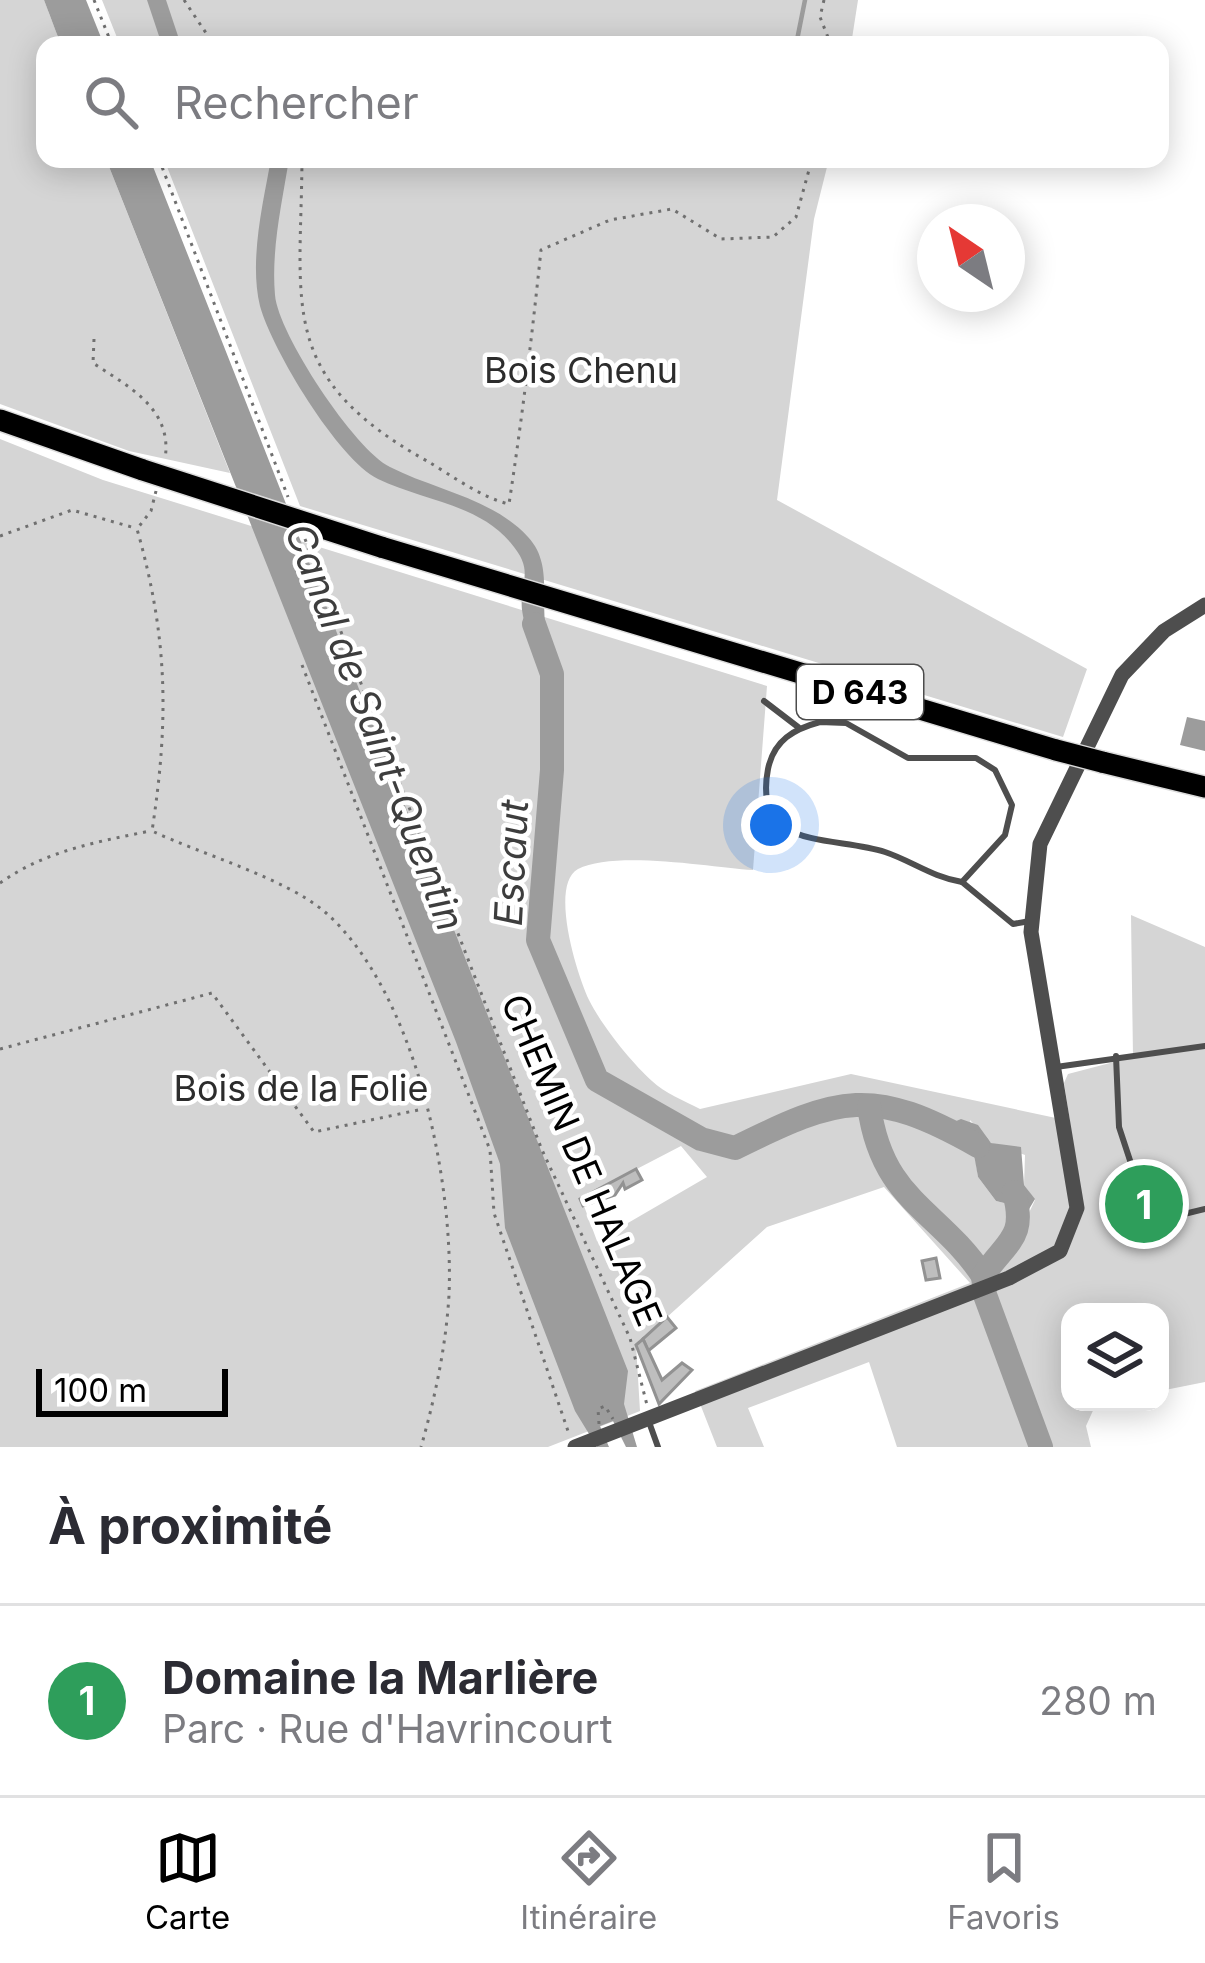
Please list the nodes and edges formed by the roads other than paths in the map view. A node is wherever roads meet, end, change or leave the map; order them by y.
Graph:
1 (0, 420) edge
2 (1205, 605) edge
3 (764, 700) dead end
4 (798, 728) junction
5 (1205, 787) edge
6 (962, 882) junction
7 (1030, 921) junction
8 (1205, 1046) edge
9 (1116, 1056) junction
10 (1052, 1067) junction
11 (1205, 1209) edge
12 (645, 1419) junction
13 (575, 1447) edge
14 (658, 1447) edge

1 - 5 highway, D 643, bridge
2 - 7 street
3 - 4 lane
4 - 6 lane
4 - 6 lane
6 - 7 lane
7 - 10 street
8 - 9 lane
9 - 10 lane
9 - 11 lane
10 - 12 street
12 - 13 street
12 - 14 lane

